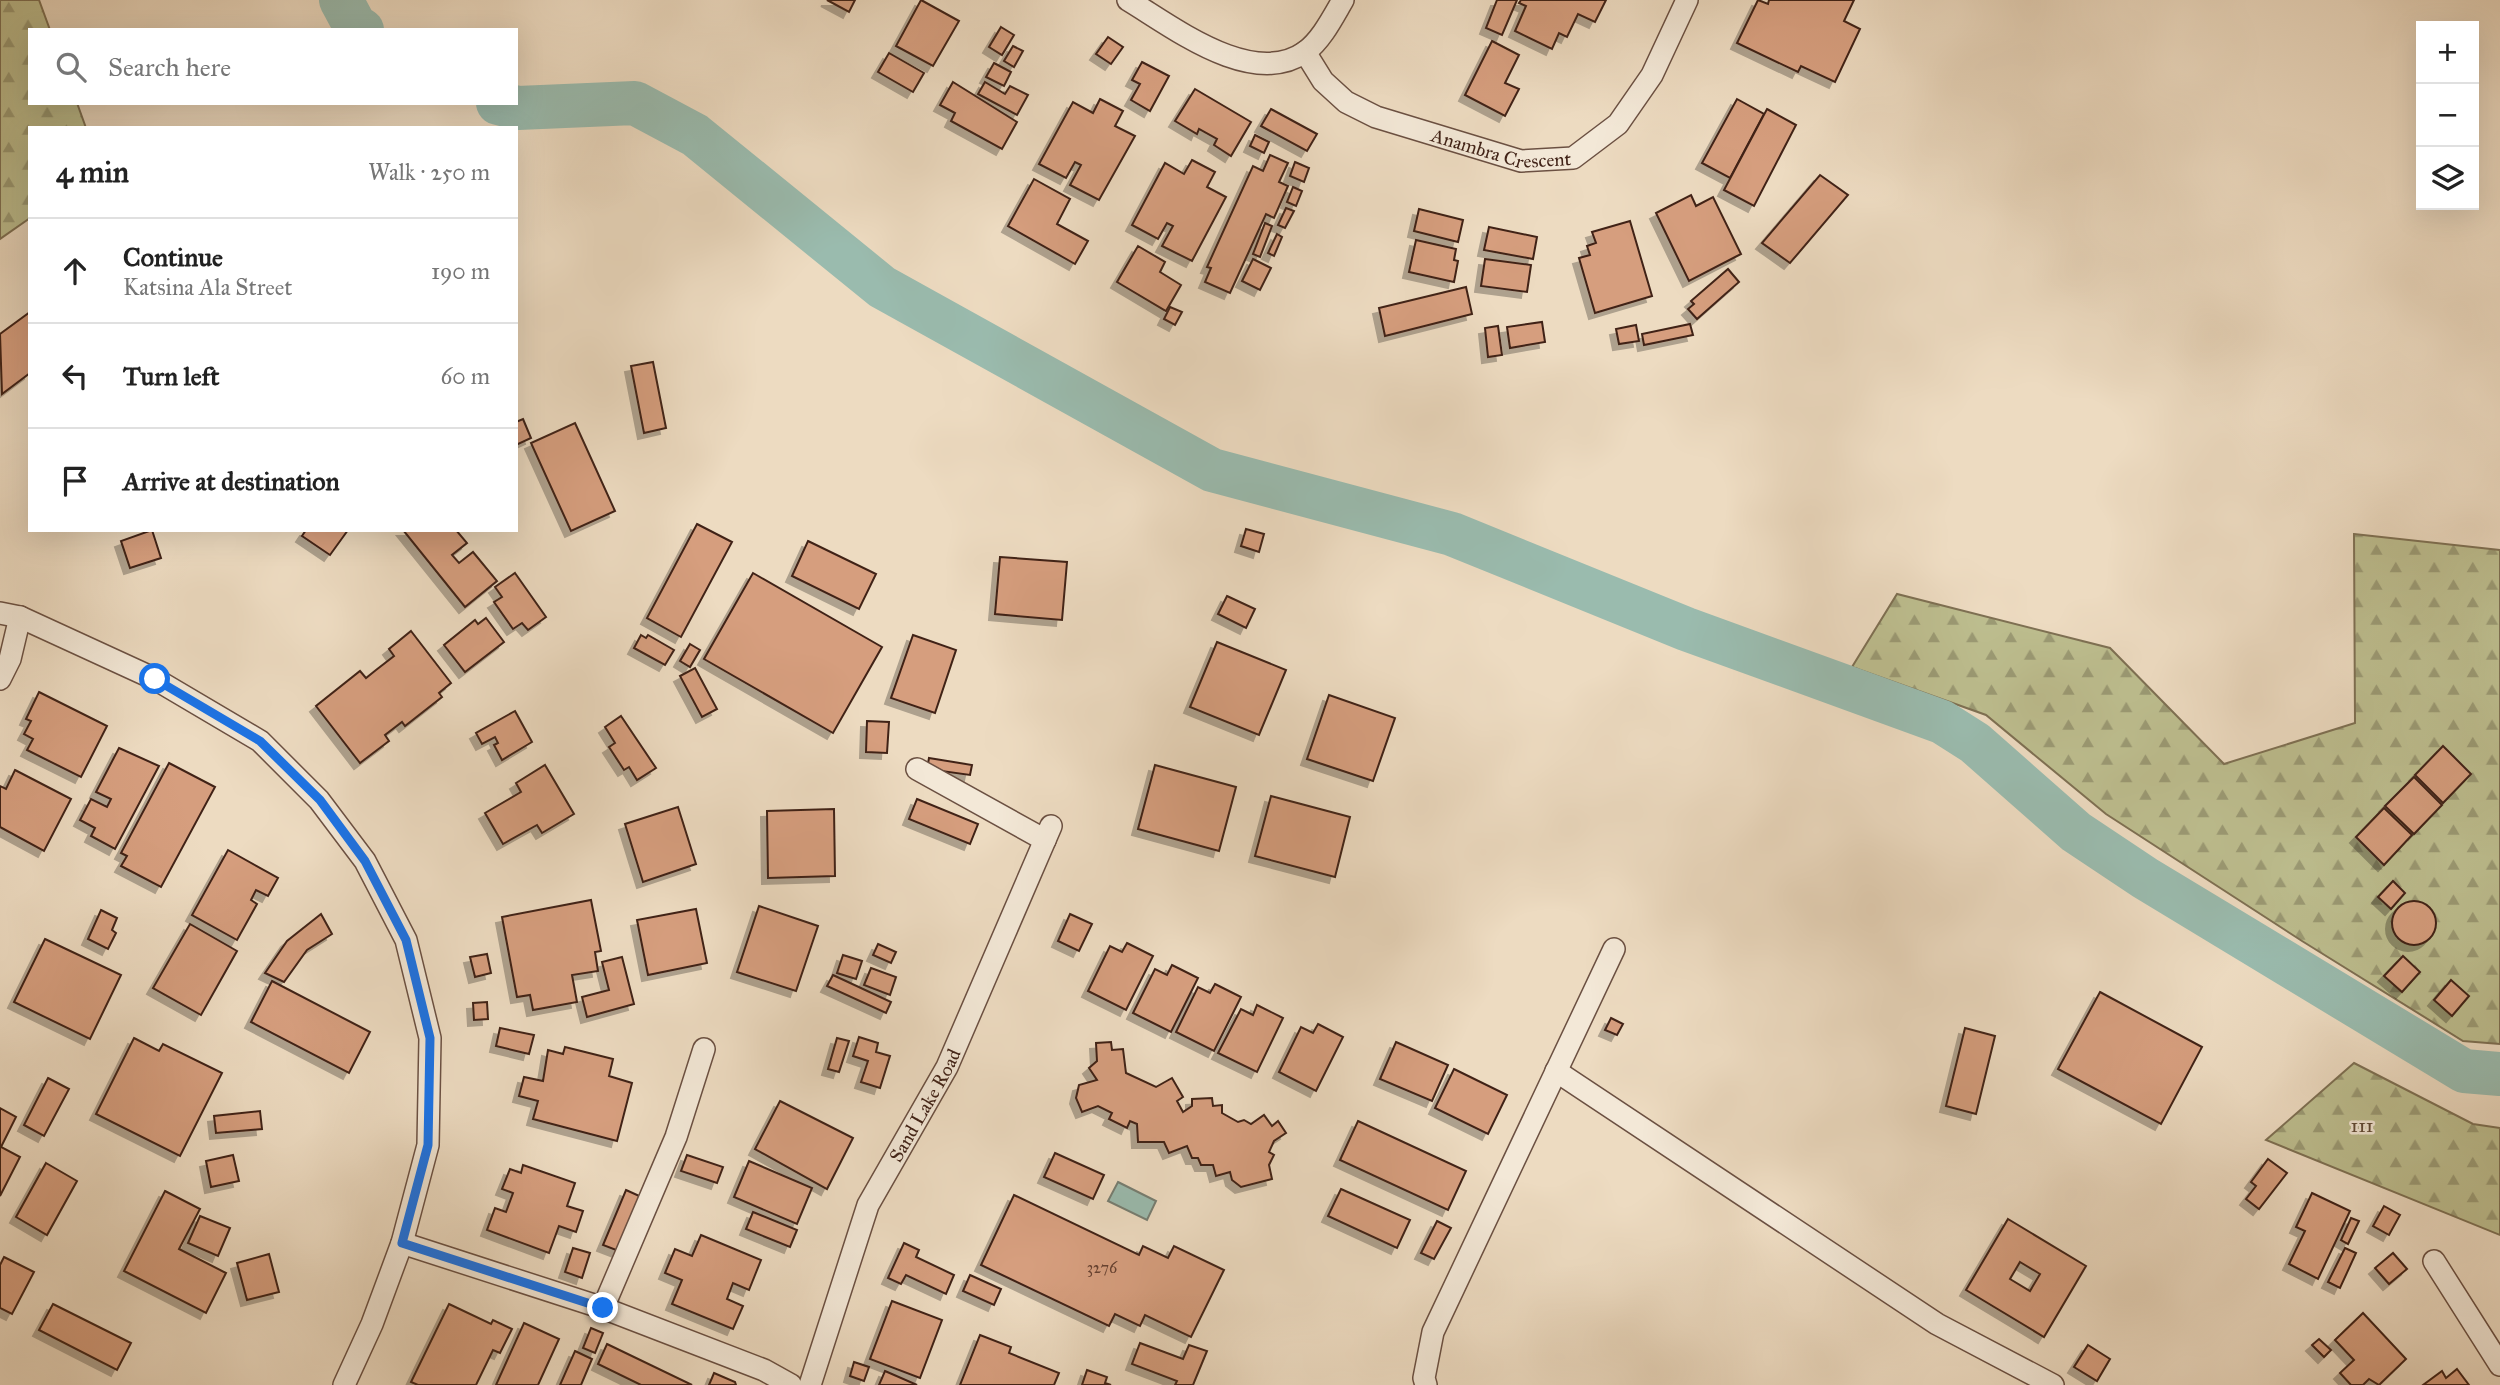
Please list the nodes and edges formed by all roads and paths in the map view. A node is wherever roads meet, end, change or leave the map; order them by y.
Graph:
1 (1128, 0) edge
2 (1343, 0) edge
3 (1687, 0) edge
4 (1305, 52) junction
5 (10, 615) edge
6 (0, 679) edge
7 (917, 769) dead end
8 (1615, 948) dead end
9 (704, 1049) dead end
10 (1556, 1071) junction
11 (402, 1243) junction
12 (2434, 1261) dead end
13 (603, 1308) junction
14 (2500, 1365) edge
15 (344, 1385) edge
16 (791, 1385) edge
17 (810, 1385) edge
18 (1426, 1385) edge
19 (2053, 1385) edge

1 - 4 street
2 - 4 street
3 - 4 street, Anambra Crescent
5 - 6 street
5 - 11 street
7 - 17 street, Sand Lake Road
8 - 10 street
9 - 13 street
10 - 18 street
10 - 19 street
11 - 13 street
11 - 15 street
12 - 14 street
13 - 16 street

